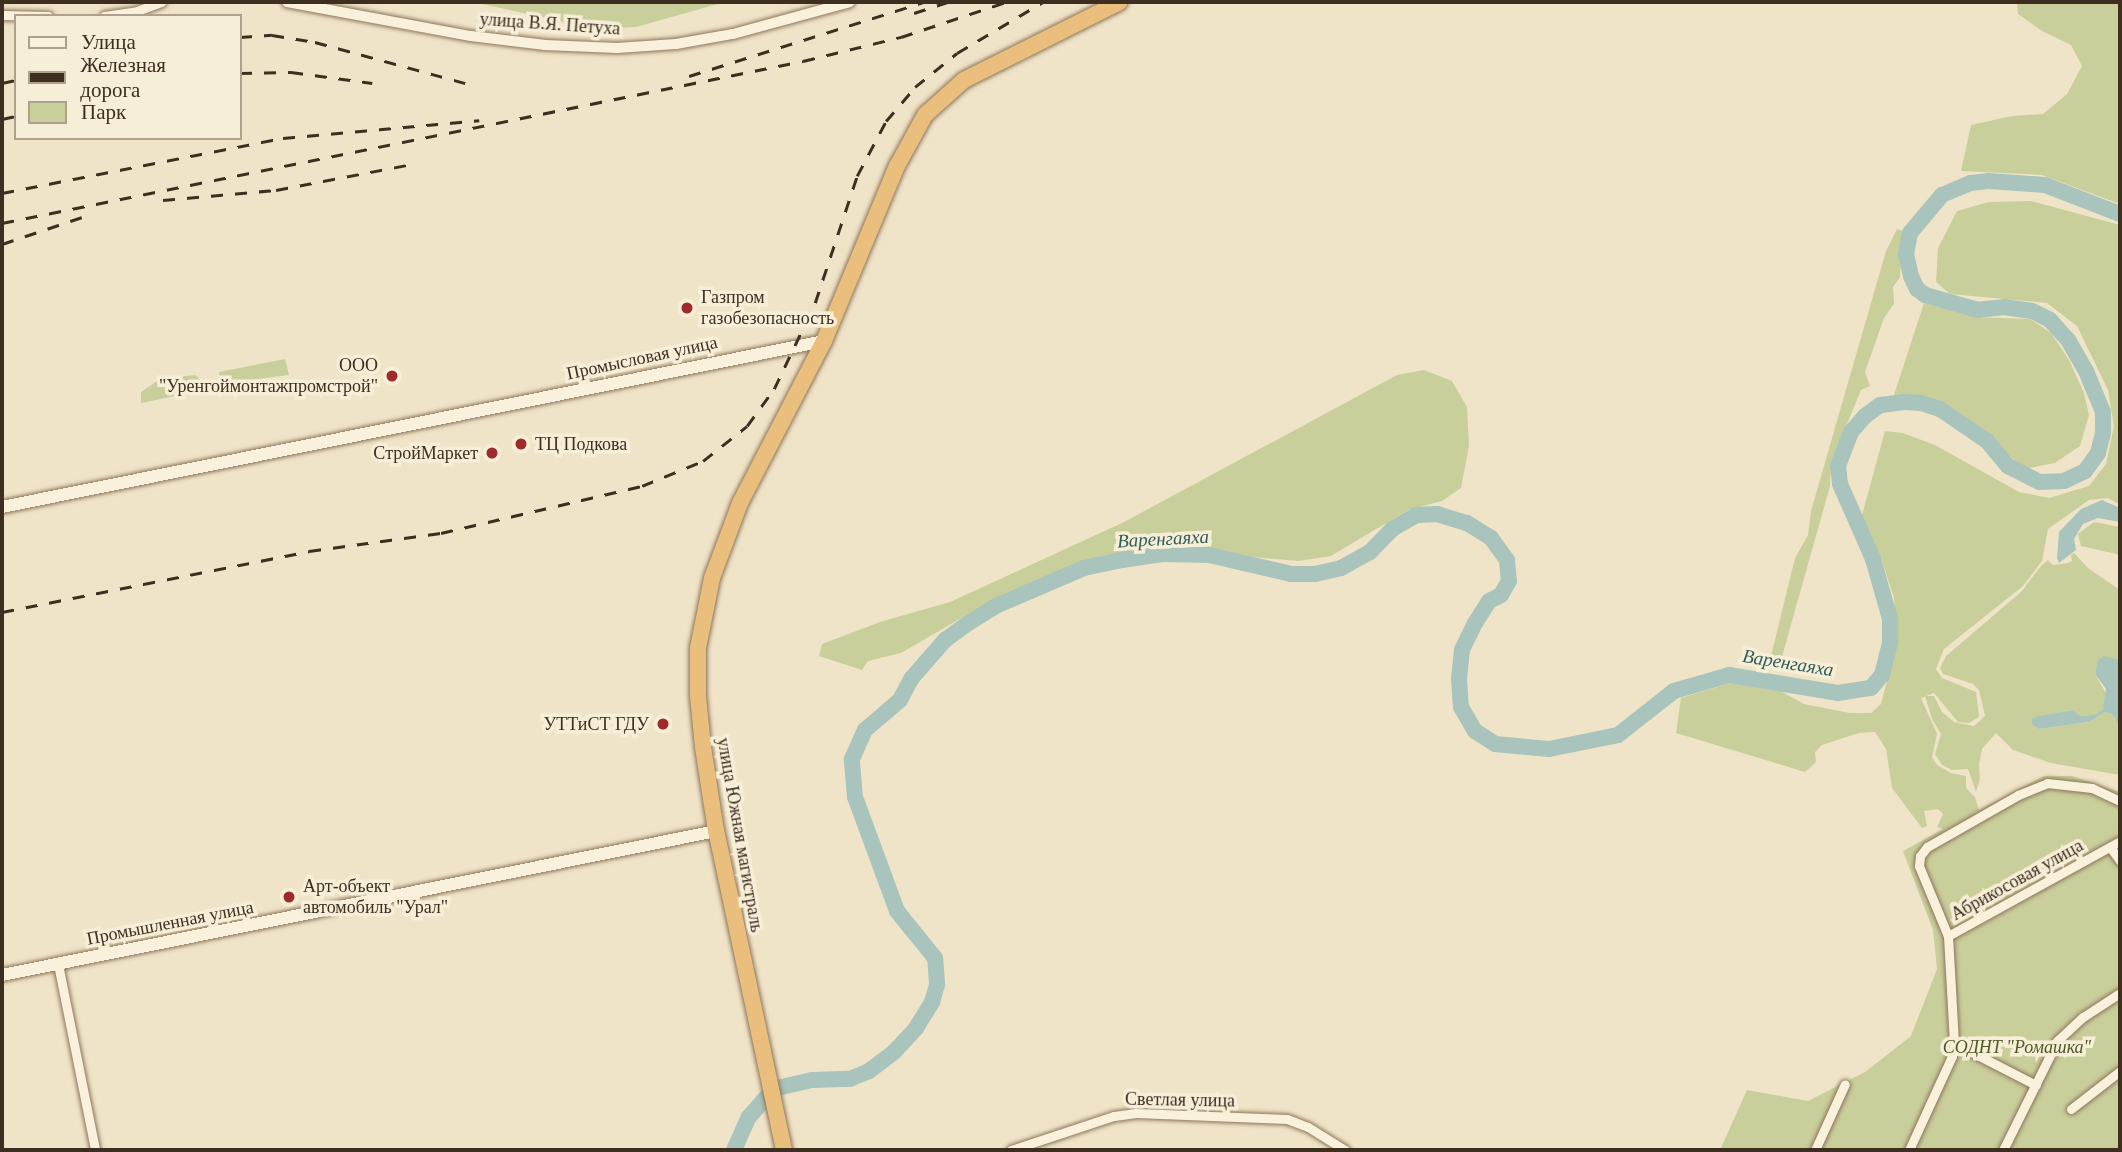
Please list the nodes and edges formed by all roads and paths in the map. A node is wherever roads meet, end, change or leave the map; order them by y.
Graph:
1 (161, 2) edge
2 (287, 2) edge
3 (850, 2) edge
4 (1120, 2) edge
5 (119, 14) edge
6 (824, 341) junction
7 (2, 507) edge
8 (2120, 801) edge
9 (716, 831) junction
10 (2120, 841) edge
11 (2110, 847) junction
12 (2120, 861) edge
13 (1948, 936) junction
14 (58, 964) junction
15 (2, 975) edge
16 (2120, 993) edge
17 (1954, 1043) junction
18 (2120, 1071) edge
19 (1845, 1084) dead end
20 (2036, 1084) junction
21 (2071, 1109) dead end
22 (95, 1150) edge
23 (784, 1150) edge
24 (1011, 1150) edge
25 (1345, 1150) edge
26 (1815, 1150) edge
27 (1909, 1150) edge
28 (2003, 1150) edge

1 - 5 street
2 - 3 street, улица В.Я. Петуха
4 - 6 highway
6 - 7 main road, Промысловая улица
6 - 9 highway, улица Южная магистраль
8 - 13 street
9 - 14 main road, Промышленная улица
9 - 23 highway, улица Южная магистраль
10 - 11 street, Абрикосовая улица
11 - 12 street
11 - 13 street, Абрикосовая улица
13 - 17 street, Абрикосовая улица
14 - 15 main road, Промышленная улица
14 - 22 street
16 - 20 street
17 - 20 street
17 - 27 street
18 - 21 street
19 - 26 street
20 - 28 street
24 - 25 street, Светлая улица

